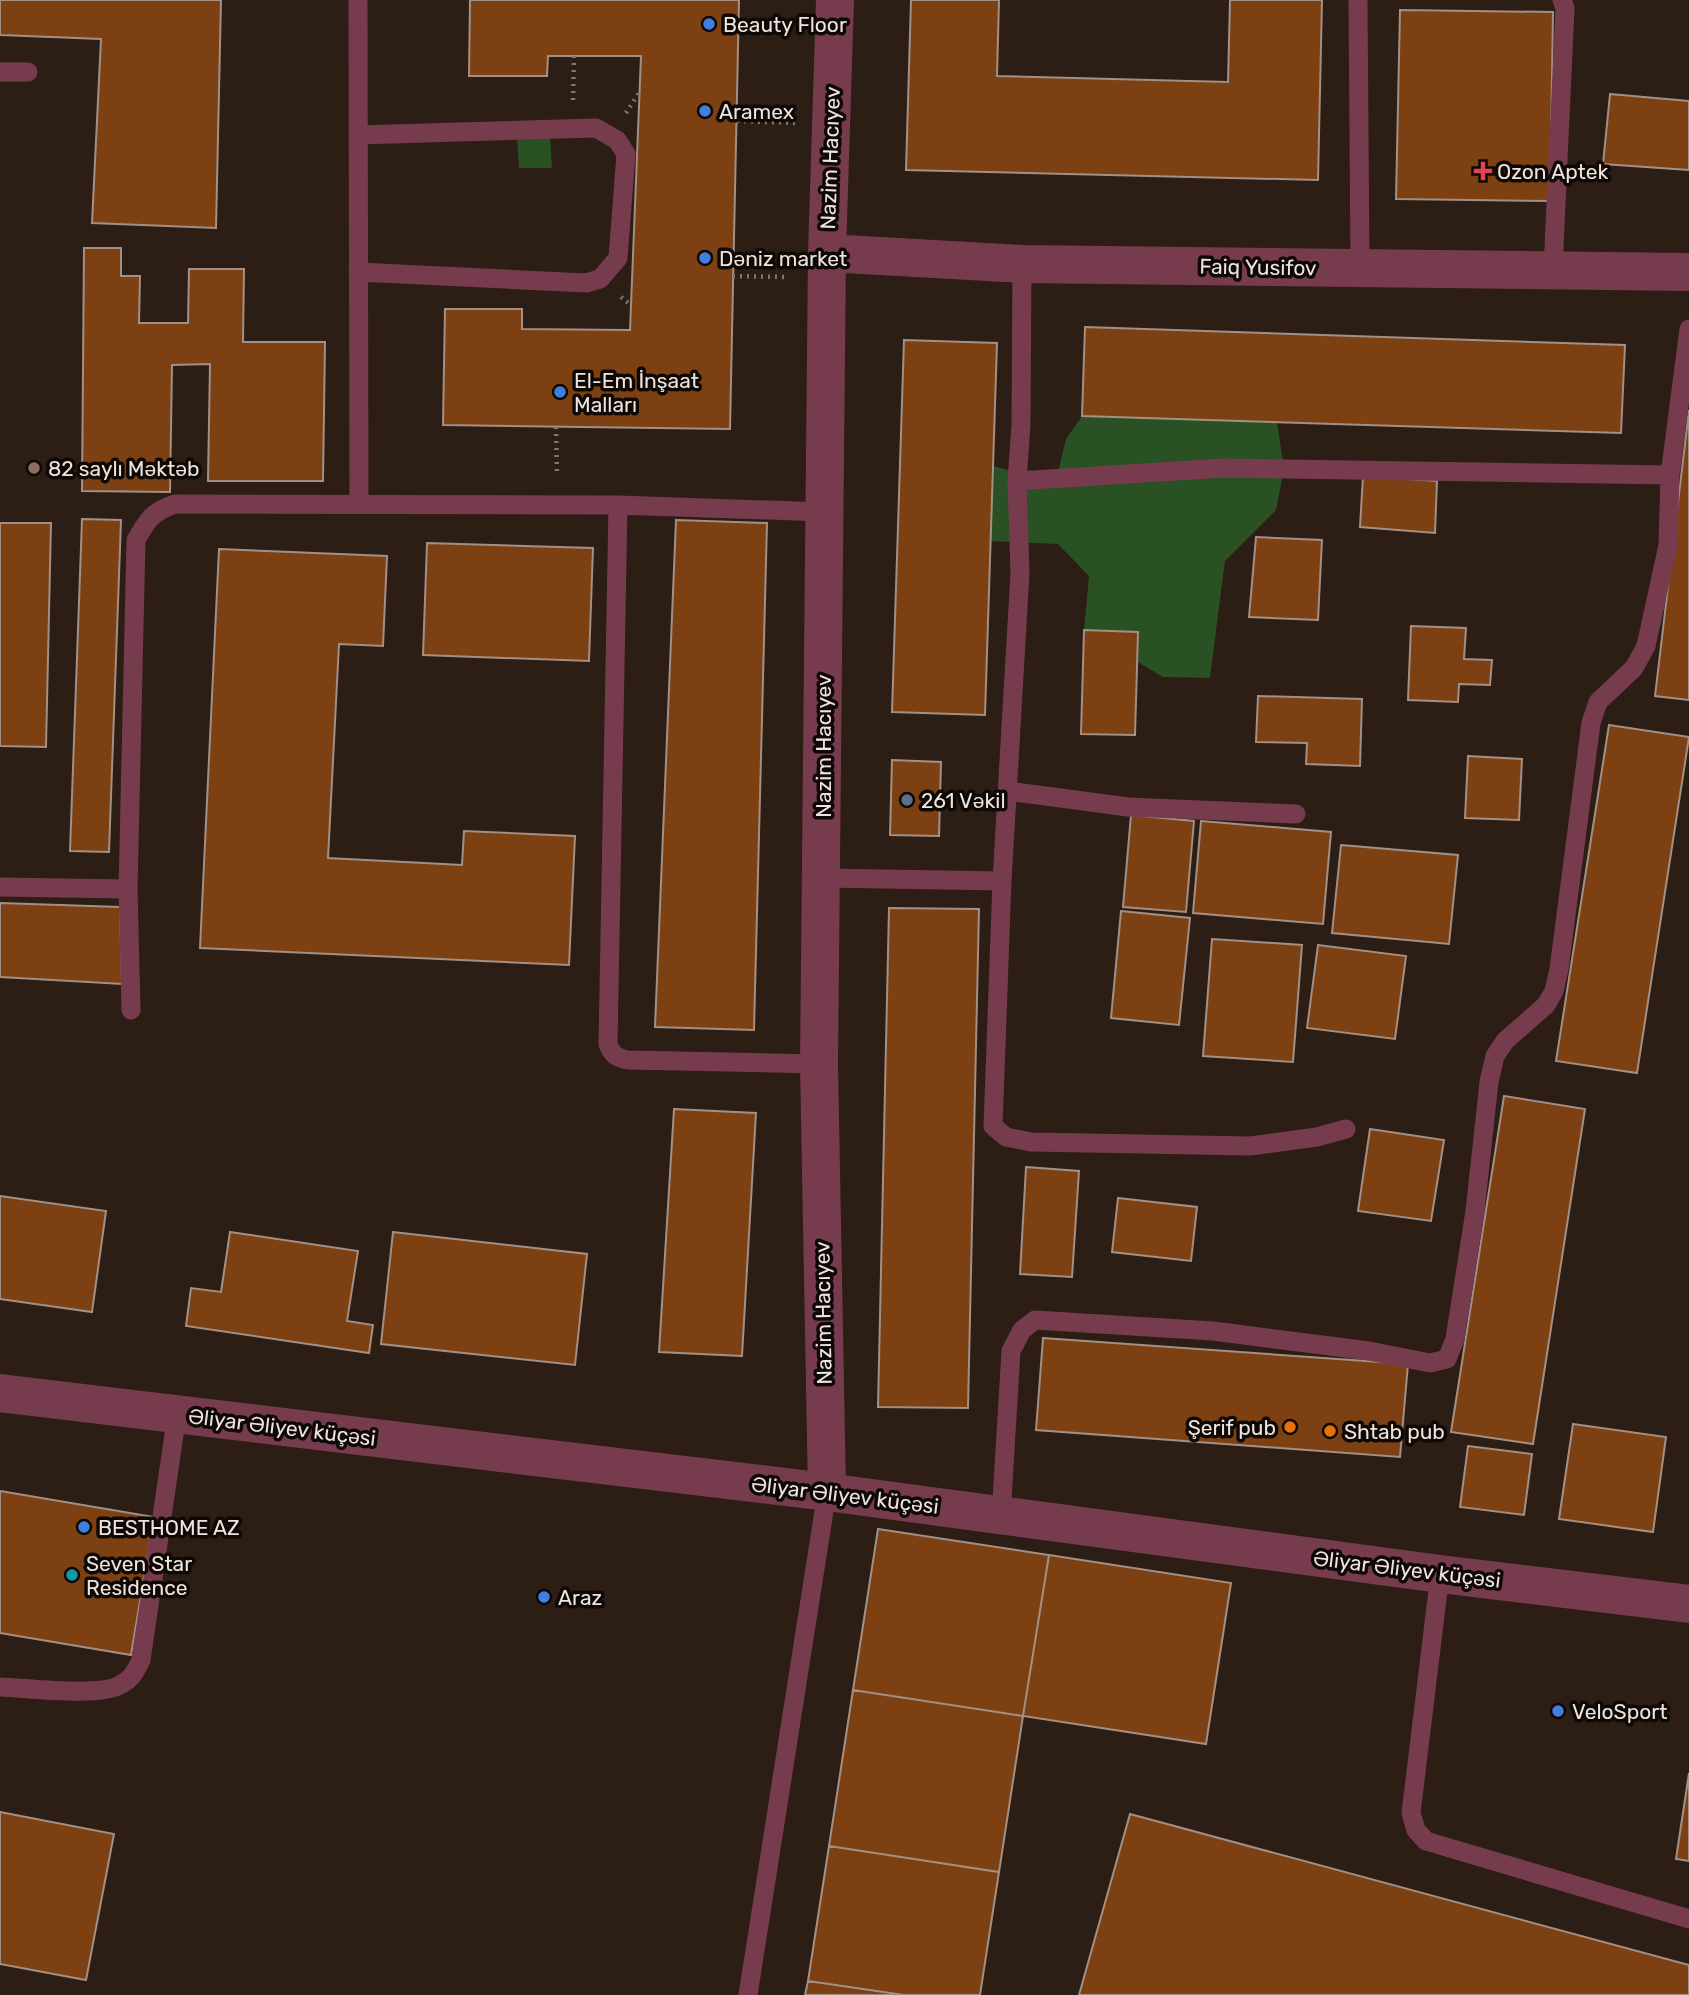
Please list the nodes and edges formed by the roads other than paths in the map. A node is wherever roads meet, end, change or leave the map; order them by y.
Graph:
1 (358, 0) edge
2 (835, 0) edge
3 (1358, 0) edge
4 (1562, 0) edge
5 (0, 72) edge
6 (28, 72) dead end
7 (358, 135) junction
8 (1022, 264) junction
9 (827, 265) junction
10 (1360, 268) junction
11 (1553, 269) junction
12 (358, 272) junction
13 (1689, 272) edge
14 (1689, 329) edge
15 (1670, 475) junction
16 (1017, 481) junction
17 (359, 504) junction
18 (618, 505) junction
19 (825, 512) junction
20 (1008, 791) junction
21 (1296, 814) dead end
22 (822, 878) junction
23 (1002, 881) junction
24 (0, 887) edge
25 (128, 889) junction
26 (131, 1010) dead end
27 (819, 1064) junction
28 (1346, 1129) dead end
29 (0, 1393) edge
30 (177, 1415) junction
31 (827, 1492) junction
32 (1001, 1516) junction
33 (1440, 1574) junction
34 (1689, 1604) edge
35 (0, 1687) edge
36 (1689, 1919) edge
37 (748, 1995) edge

1 - 7 lane
2 - 9 street, Nazim Hacıyev
3 - 10 lane
4 - 11 lane
5 - 6 lane
7 - 12 lane
7 - 12 lane
8 - 9 street, Faiq Yusifov
8 - 10 street, Faiq Yusifov
8 - 16 lane
9 - 19 street, Nazim Hacıyev
10 - 11 street, Faiq Yusifov
11 - 13 street, Faiq Yusifov
12 - 17 lane
14 - 15 lane
15 - 16 lane
15 - 32 lane
16 - 20 lane
17 - 18 lane
17 - 25 lane
18 - 19 lane
18 - 27 lane
19 - 22 street, Nazim Hacıyev
20 - 21 lane
20 - 23 lane
22 - 23 lane
22 - 27 street, Nazim Hacıyev
23 - 28 lane
24 - 25 lane
25 - 26 lane
27 - 31 street, Nazim Hacıyev
29 - 30 street, Əliyar Əliyev küçəsi
30 - 31 street, Əliyar Əliyev küçəsi
30 - 35 lane
31 - 32 street, Əliyar Əliyev küçəsi
31 - 37 lane
32 - 33 street, Əliyar Əliyev küçəsi
33 - 34 street, Əliyar Əliyev küçəsi
33 - 36 lane

